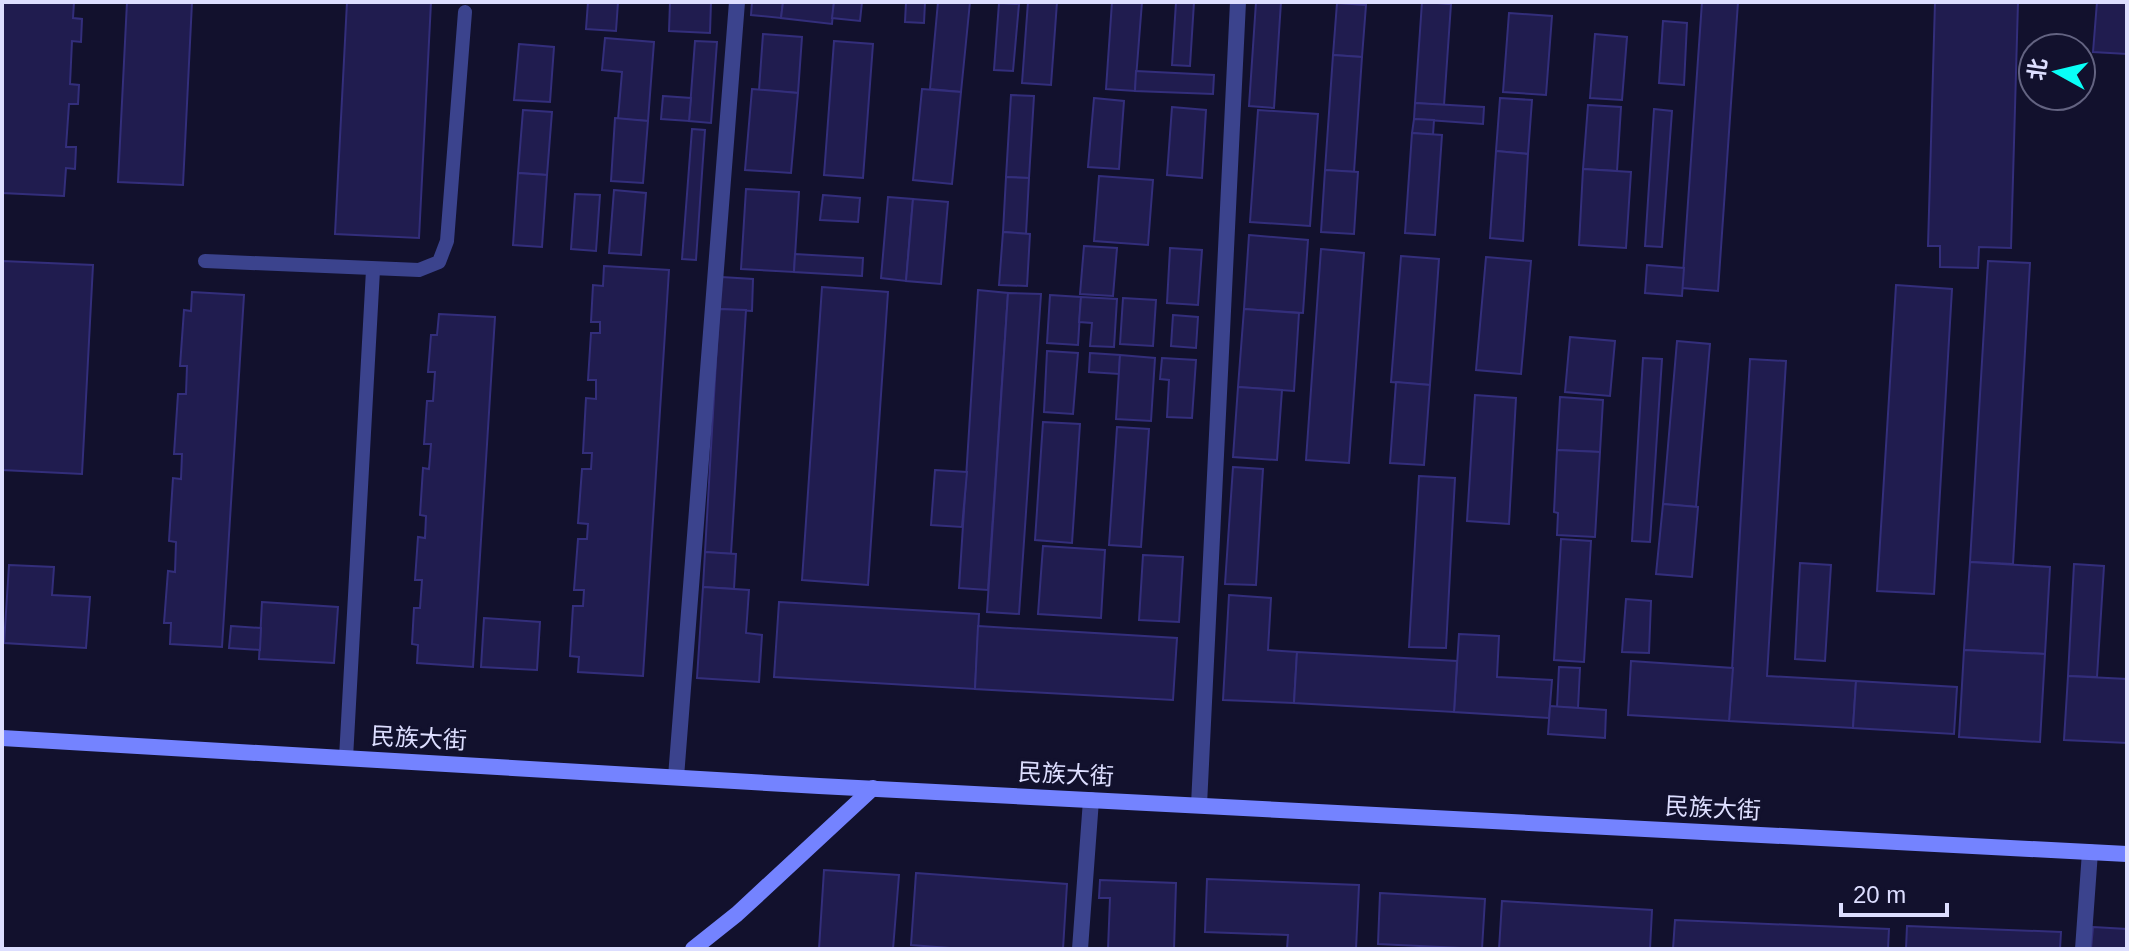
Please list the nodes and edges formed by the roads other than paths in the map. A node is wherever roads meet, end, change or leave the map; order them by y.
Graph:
1 (737, 2) edge
2 (1238, 2) edge
3 (465, 12) dead end
4 (205, 261) dead end
5 (373, 270) junction
6 (2, 738) edge
7 (346, 758) junction
8 (676, 777) junction
9 (873, 788) junction
10 (1091, 800) junction
11 (1199, 805) junction
12 (2090, 852) junction
13 (2127, 854) edge
14 (693, 949) edge
15 (1080, 949) edge
16 (2083, 949) edge

1 - 8 street
2 - 11 street
3 - 5 lane
4 - 5 lane
5 - 7 lane
6 - 7 main road, 民族大街
7 - 8 main road, 民族大街
8 - 9 main road, 民族大街
9 - 10 main road, 民族大街
9 - 14 main road
10 - 11 main road, 民族大街
10 - 15 street
11 - 12 main road, 民族大街
12 - 13 main road, 民族大街
12 - 16 street

